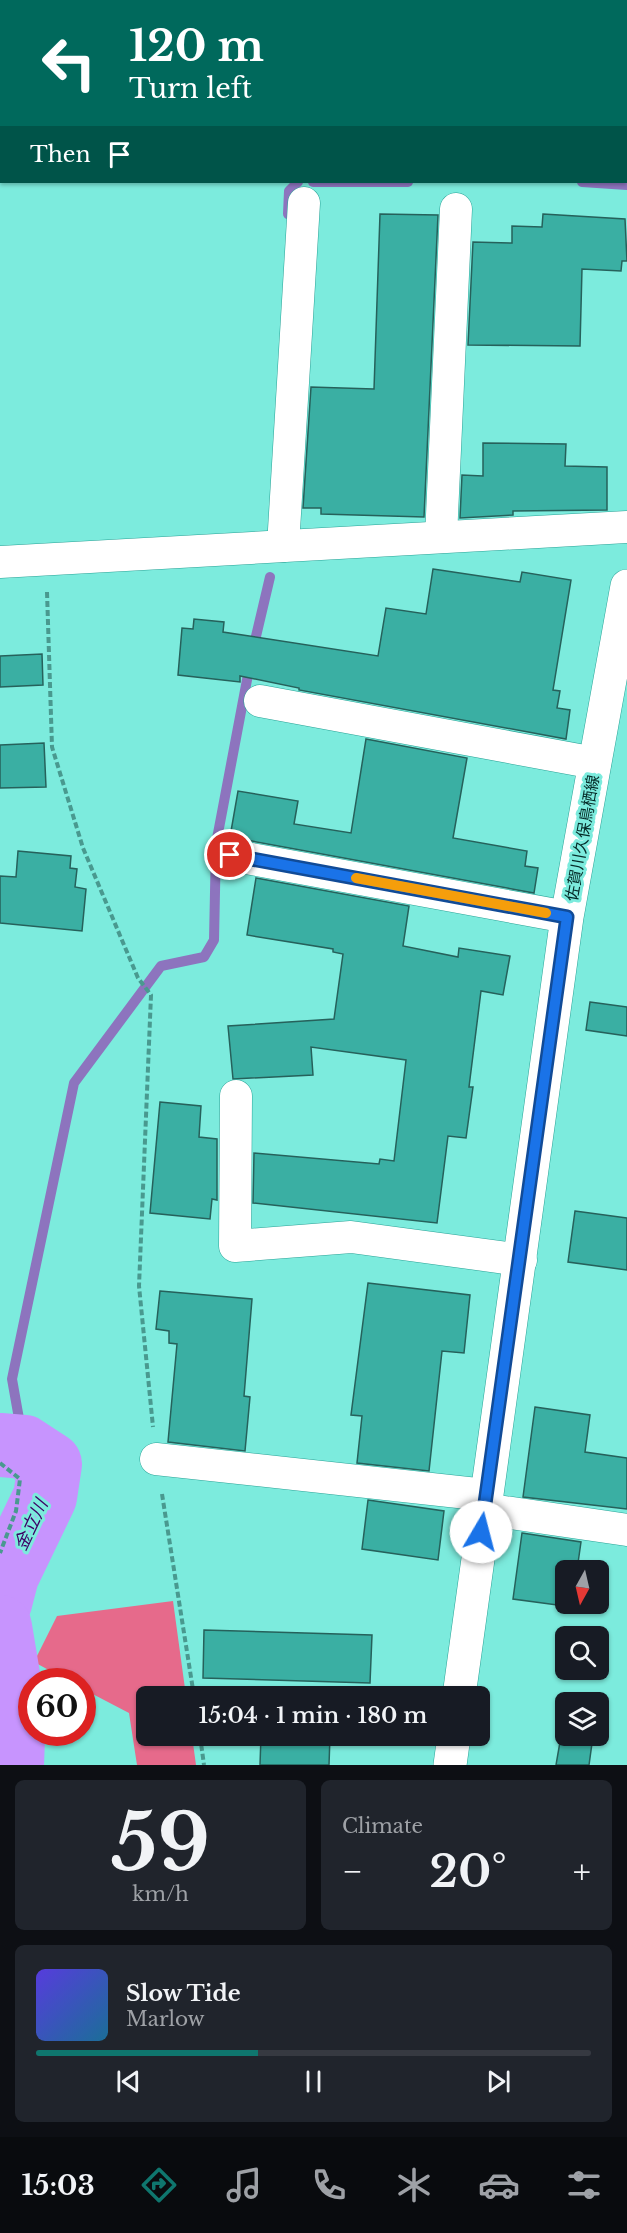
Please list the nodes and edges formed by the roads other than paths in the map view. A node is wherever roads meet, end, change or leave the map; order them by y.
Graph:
1 (304, 202) dead end
2 (456, 209) dead end
3 (627, 527) edge
4 (441, 537) junction
5 (283, 546) junction
6 (0, 562) edge
7 (627, 586) edge
8 (260, 701) dead end
9 (595, 763) junction
10 (230, 855) dead end
11 (567, 917) junction
12 (236, 1096) dead end
13 (521, 1260) junction
14 (156, 1459) road end
15 (485, 1502) junction
16 (627, 1530) edge
17 (460, 1686) edge
18 (453, 1746) edge
19 (450, 1765) edge

1 - 5 street
2 - 4 street
3 - 4 street
4 - 5 street
5 - 6 street
7 - 9 main road, 佐賀川久保鳥栖線
8 - 9 street
9 - 11 main road, 佐賀川久保鳥栖線
10 - 11 street
11 - 13 main road, 佐賀川久保鳥栖線
12 - 13 street
13 - 15 main road, 佐賀川久保鳥栖線
14 - 15 street
15 - 16 street
15 - 17 main road, 佐賀川久保鳥栖線
18 - 19 main road

